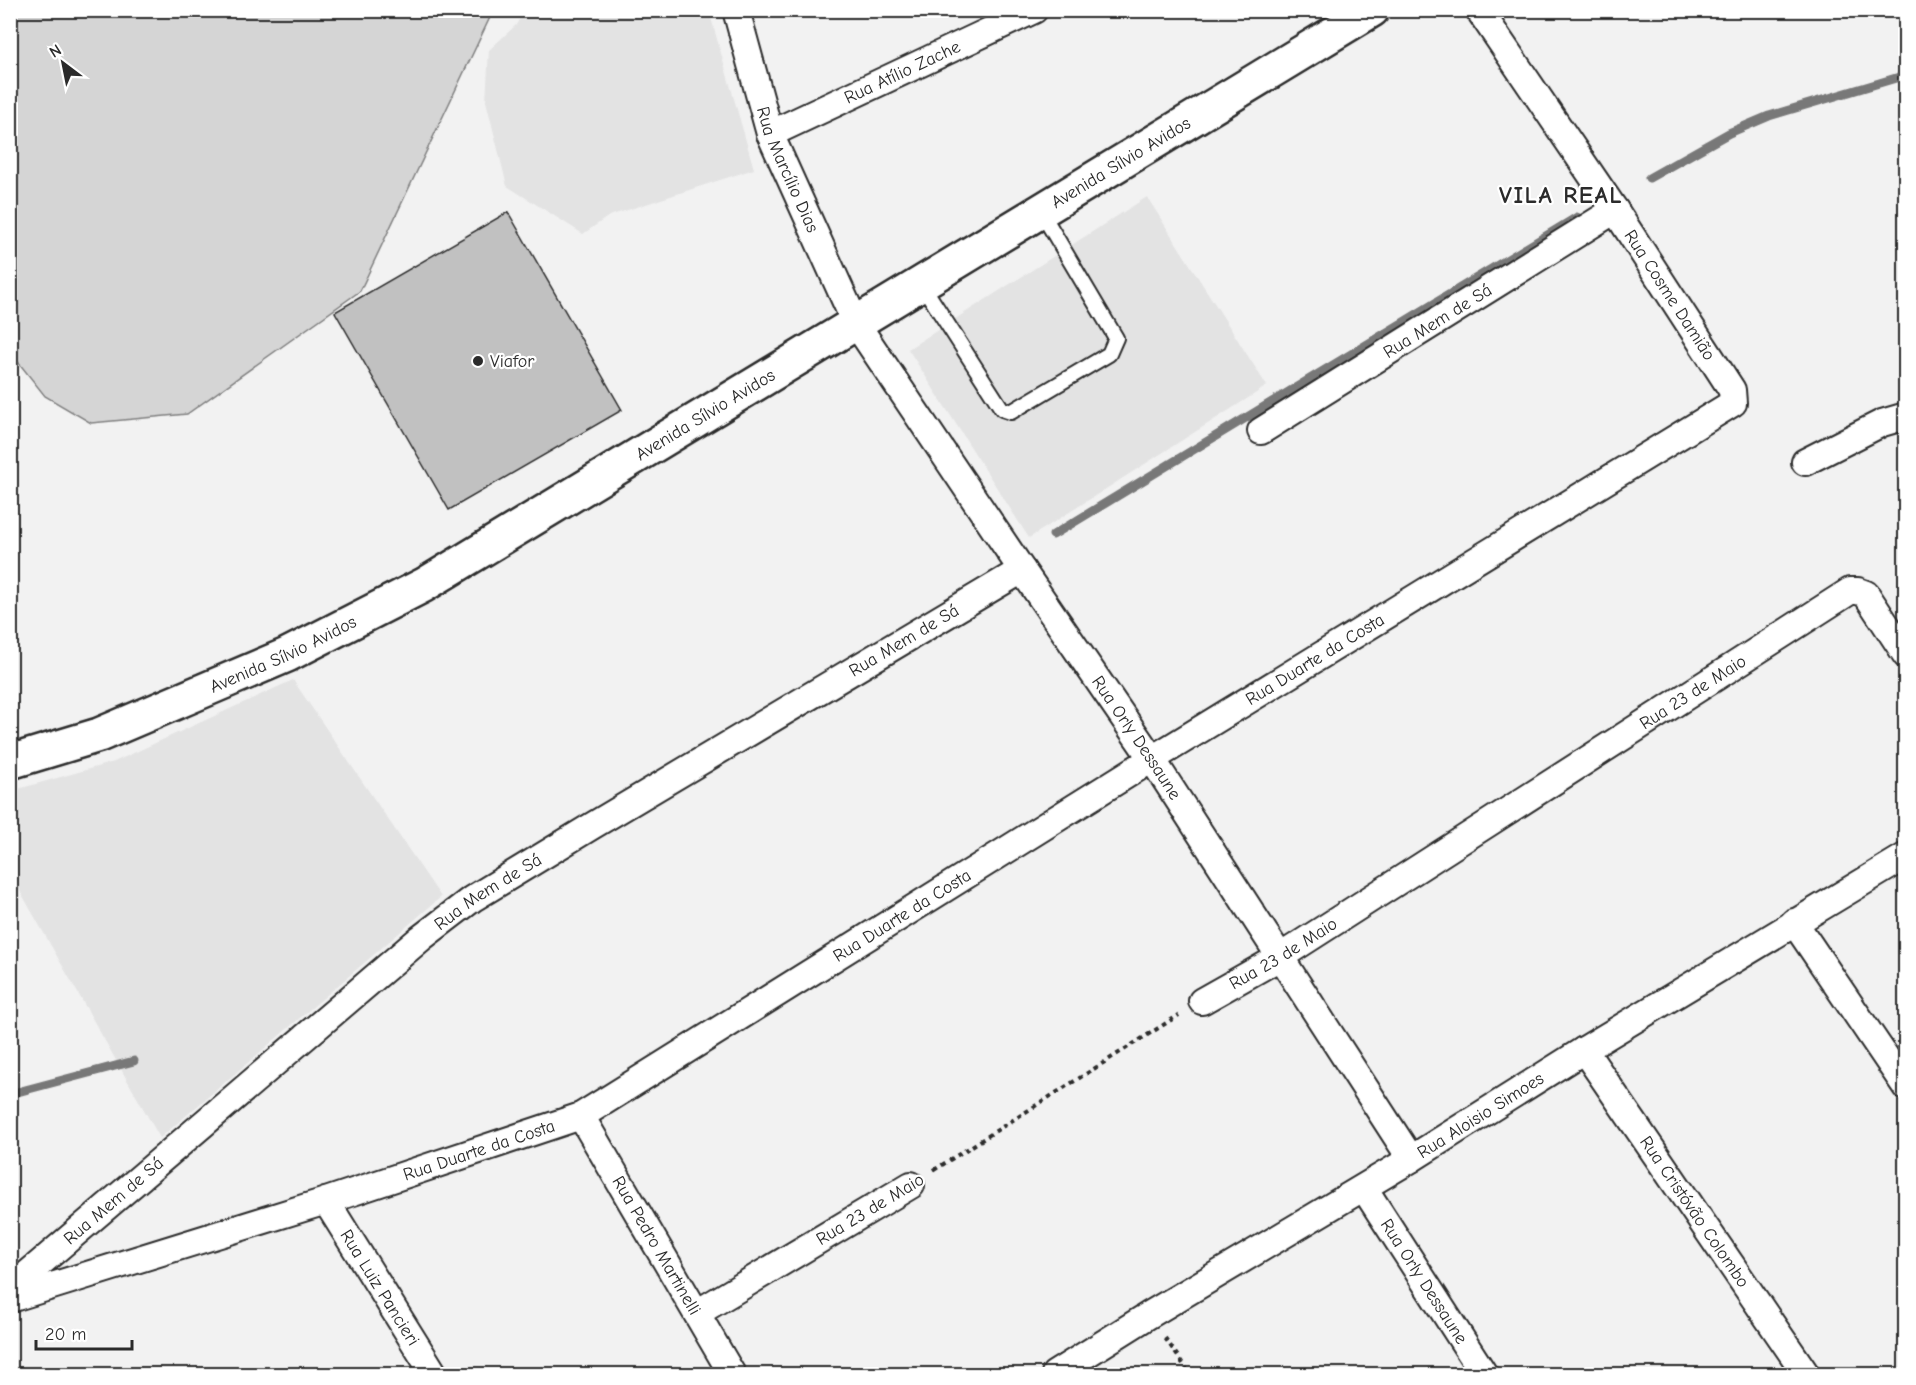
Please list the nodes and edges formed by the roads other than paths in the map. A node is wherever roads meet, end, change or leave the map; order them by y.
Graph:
1 (736, 10) edge
2 (1034, 10) edge
3 (1372, 10) edge
4 (1479, 10) edge
5 (770, 134) junction
6 (1040, 210) junction
7 (1615, 210) junction
8 (921, 283) junction
9 (855, 322) junction
10 (1733, 403) joint
11 (1905, 416) edge
12 (1261, 431) dead end
13 (1805, 462) dead end
14 (1022, 570) junction
15 (1905, 655) edge
16 (1152, 759) junction
17 (10, 762) edge
18 (1905, 856) edge
19 (1794, 922) junction
20 (1280, 957) junction
21 (1202, 1001) road end
22 (1584, 1050) junction
23 (1905, 1087) edge
24 (581, 1116) junction
25 (1411, 1160) junction
26 (911, 1185) road end
27 (1364, 1188) junction
28 (326, 1201) junction
29 (10, 1289) edge
30 (10, 1299) edge
31 (697, 1313) junction
32 (434, 1374) edge
33 (732, 1374) edge
34 (1055, 1374) edge
35 (1484, 1374) edge
36 (1806, 1374) edge

1 - 5 street, Rua Marcílio Dias
2 - 5 street, Rua Atílio Zache
3 - 6 main road, Avenida Sílvio Avidos
4 - 7 street, Rua Cosme Damião
5 - 9 street, Rua Marcílio Dias
6 - 8 main road, Avenida Sílvio Avidos
6 - 8 lane
7 - 10 street, Rua Cosme Damião
7 - 12 street, Rua Mem de Sá
8 - 9 main road, Avenida Sílvio Avidos
9 - 14 street, Rua Orly Dessaune
9 - 17 main road, Avenida Sílvio Avidos
10 - 16 street, Rua Duarte da Costa
11 - 13 street
14 - 16 street, Rua Orly Dessaune
14 - 29 street, Rua Mem de Sá
15 - 20 street, Rua 23 de Maio
16 - 20 street, Rua Orly Dessaune
16 - 24 street, Rua Duarte da Costa
18 - 19 street, Rua Aloisio Simoes
19 - 22 street, Rua Aloisio Simoes
19 - 23 street
20 - 21 street, Rua 23 de Maio
20 - 25 street, Rua Orly Dessaune
22 - 25 street, Rua Aloisio Simoes
22 - 36 street, Rua Cristóvão Colombo
24 - 28 street, Rua Duarte da Costa
24 - 31 street, Rua Pedro Martinelli
25 - 27 street, Rua Aloisio Simoes
26 - 31 street, Rua 23 de Maio
27 - 34 street, Rua Aloisio Simoes
27 - 35 street, Rua Orly Dessaune
28 - 30 street, Rua Duarte da Costa
28 - 32 street, Rua Luiz Pancieri
31 - 33 street, Rua Pedro Martinelli

